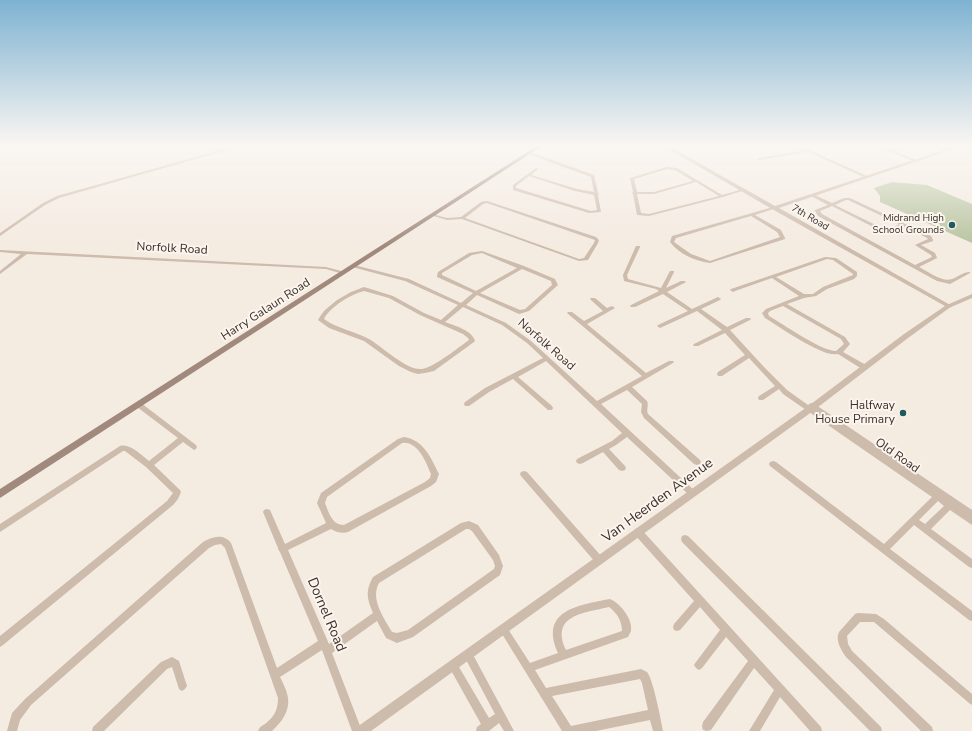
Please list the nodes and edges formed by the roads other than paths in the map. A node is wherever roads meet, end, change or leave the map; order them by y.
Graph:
1 (125, 178) edge
2 (490, 178) edge
3 (524, 178) edge
4 (538, 178) edge
5 (593, 178) edge
6 (632, 178) edge
7 (691, 178) edge
8 (722, 178) edge
9 (864, 178) edge
10 (697, 182) junction
11 (743, 190) junction
12 (597, 194) junction
13 (634, 194) junction
14 (812, 195) junction
15 (722, 196) junction
16 (830, 205) junction
17 (774, 208) junction
18 (432, 215) junction
19 (752, 215) junction
20 (462, 218) junction
21 (903, 224) junction
22 (0, 235) edge
23 (638, 247) dead end
24 (0, 251) edge
25 (26, 252) junction
26 (354, 266) junction
27 (522, 267) junction
28 (915, 267) junction
29 (0, 272) edge
30 (672, 272) dead end
31 (343, 273) junction
32 (968, 273) dead end
33 (773, 276) junction
34 (683, 282) dead end
35 (733, 290) dead end
36 (662, 291) junction
37 (476, 293) junction
38 (803, 296) junction
39 (972, 296) edge
40 (593, 299) dead end
41 (718, 299) dead end
42 (783, 304) junction
43 (461, 305) junction
44 (633, 306) dead end
45 (949, 306) junction
46 (698, 308) junction
47 (691, 311) junction
48 (570, 312) dead end
49 (748, 320) dead end
50 (442, 322) junction
51 (583, 324) junction
52 (660, 326) dead end
53 (727, 331) junction
54 (696, 346) dead end
55 (838, 352) junction
56 (749, 355) junction
57 (546, 359) junction
58 (671, 362) dead end
59 (864, 367) junction
60 (720, 374) dead end
61 (513, 376) junction
62 (646, 376) junction
63 (627, 386) junction
64 (779, 386) junction
65 (762, 398) dead end
66 (467, 404) dead end
67 (596, 404) junction
68 (139, 405) junction
69 (550, 408) dead end
70 (812, 408) junction
71 (627, 433) junction
72 (183, 438) junction
73 (194, 447) dead end
74 (603, 448) junction
75 (580, 461) dead end
76 (697, 462) dead end
77 (773, 464) dead end
78 (150, 465) junction
79 (622, 468) dead end
80 (524, 474) dead end
81 (692, 493) junction
82 (0, 494) edge
83 (939, 495) junction
84 (951, 503) junction
85 (267, 512) dead end
86 (972, 514) edge
87 (913, 520) junction
88 (972, 521) edge
89 (331, 525) junction
90 (0, 528) edge
91 (926, 529) junction
92 (638, 532) junction
93 (685, 539) dead end
94 (282, 549) junction
95 (884, 550) junction
96 (599, 560) junction
97 (972, 564) edge
98 (700, 601) junction
99 (378, 615) junction
100 (972, 617) edge
101 (677, 628) dead end
102 (503, 629) junction
103 (726, 630) junction
104 (0, 642) edge
105 (326, 647) junction
106 (468, 654) junction
107 (564, 655) junction
108 (754, 661) junction
109 (454, 665) junction
110 (700, 665) dead end
111 (528, 668) junction
112 (274, 675) junction
113 (182, 686) dead end
114 (780, 689) junction
115 (544, 693) junction
116 (972, 700) edge
117 (654, 714) junction
118 (500, 716) junction
119 (708, 726) dead end
120 (485, 728) edge
121 (813, 729) edge
122 (12, 731) edge
123 (97, 731) edge
124 (263, 731) edge
125 (357, 731) edge
126 (361, 731) edge
127 (509, 731) edge
128 (568, 731) edge
129 (572, 731) edge
130 (658, 731) edge
131 (754, 731) edge
132 (877, 731) edge
133 (928, 731) edge

1 - 22 street
2 - 18 main road, Harry Galaun Road
3 - 12 street
4 - 12 street
5 - 12 street
6 - 13 street
7 - 10 street
8 - 11 street, 7th Road
9 - 14 street
10 - 13 street
10 - 15 street
11 - 15 street
11 - 17 street, 7th Road
13 - 15 street
14 - 16 street
14 - 17 street
16 - 21 street
16 - 21 street
16 - 28 street
17 - 19 street
17 - 45 street, 7th Road
18 - 20 street
18 - 26 main road, Harry Galaun Road
19 - 19 street
20 - 20 street
21 - 28 street
23 - 36 street
24 - 25 street, Norfolk Road
25 - 29 street
25 - 31 street, Norfolk Road
26 - 31 main road, Harry Galaun Road
26 - 43 street, Norfolk Road
27 - 37 street
27 - 37 street
27 - 37 street
28 - 32 street
30 - 36 street
31 - 68 main road, Harry Galaun Road
33 - 35 street
33 - 38 street
33 - 38 street
34 - 36 street
36 - 44 street
36 - 47 street
37 - 43 street
38 - 42 street
39 - 45 street, Van Heerden Avenue
40 - 51 street
41 - 46 street
42 - 55 street
42 - 55 street
43 - 50 street
43 - 57 street, Norfolk Road
45 - 59 street, Van Heerden Avenue
46 - 47 street
46 - 53 street, Old Road
47 - 52 street
48 - 51 street
49 - 53 street
50 - 50 street
51 - 62 street
53 - 54 street
53 - 56 street, Old Road
55 - 59 street
56 - 60 street
56 - 64 street, Old Road
57 - 61 street
57 - 67 street, Norfolk Road
58 - 62 street
59 - 70 street, Van Heerden Avenue
61 - 66 street
61 - 69 street
62 - 63 street
63 - 67 street
63 - 76 street
64 - 65 street
64 - 70 street, Old Road
67 - 71 street, Norfolk Road
68 - 72 street
68 - 82 main road, Harry Galaun Road
70 - 81 street, Van Heerden Avenue
70 - 83 street, Old Road
71 - 74 street
71 - 81 street, Norfolk Road
72 - 73 street
72 - 78 street
74 - 75 street
74 - 79 street
77 - 95 street
78 - 90 street
78 - 104 street
80 - 96 street
81 - 92 street, Van Heerden Avenue
83 - 84 street, Old Road
83 - 87 street
84 - 86 street, Old Road
84 - 88 street, Old Road
84 - 91 street
85 - 94 street, Dornel Road
87 - 91 street
87 - 95 street
89 - 89 street
89 - 94 street
91 - 97 street
92 - 96 street, Van Heerden Avenue
92 - 98 street
93 - 132 street
94 - 105 street, Dornel Road
95 - 100 street
96 - 102 street, Van Heerden Avenue
98 - 101 street
98 - 103 street
99 - 99 street
99 - 105 street
102 - 106 street, Van Heerden Avenue
102 - 111 street
103 - 108 street
103 - 110 street
105 - 112 street
105 - 125 street, Dornel Road
106 - 109 street, Van Heerden Avenue
106 - 118 street
107 - 107 street
107 - 111 street
108 - 114 street
108 - 119 street
109 - 120 street
109 - 126 street, Van Heerden Avenue
111 - 115 street
112 - 122 street
112 - 124 street
113 - 123 street
114 - 121 street
114 - 131 street
115 - 117 street
115 - 128 street
116 - 133 street
117 - 129 street
117 - 130 street
118 - 120 street
118 - 127 street

